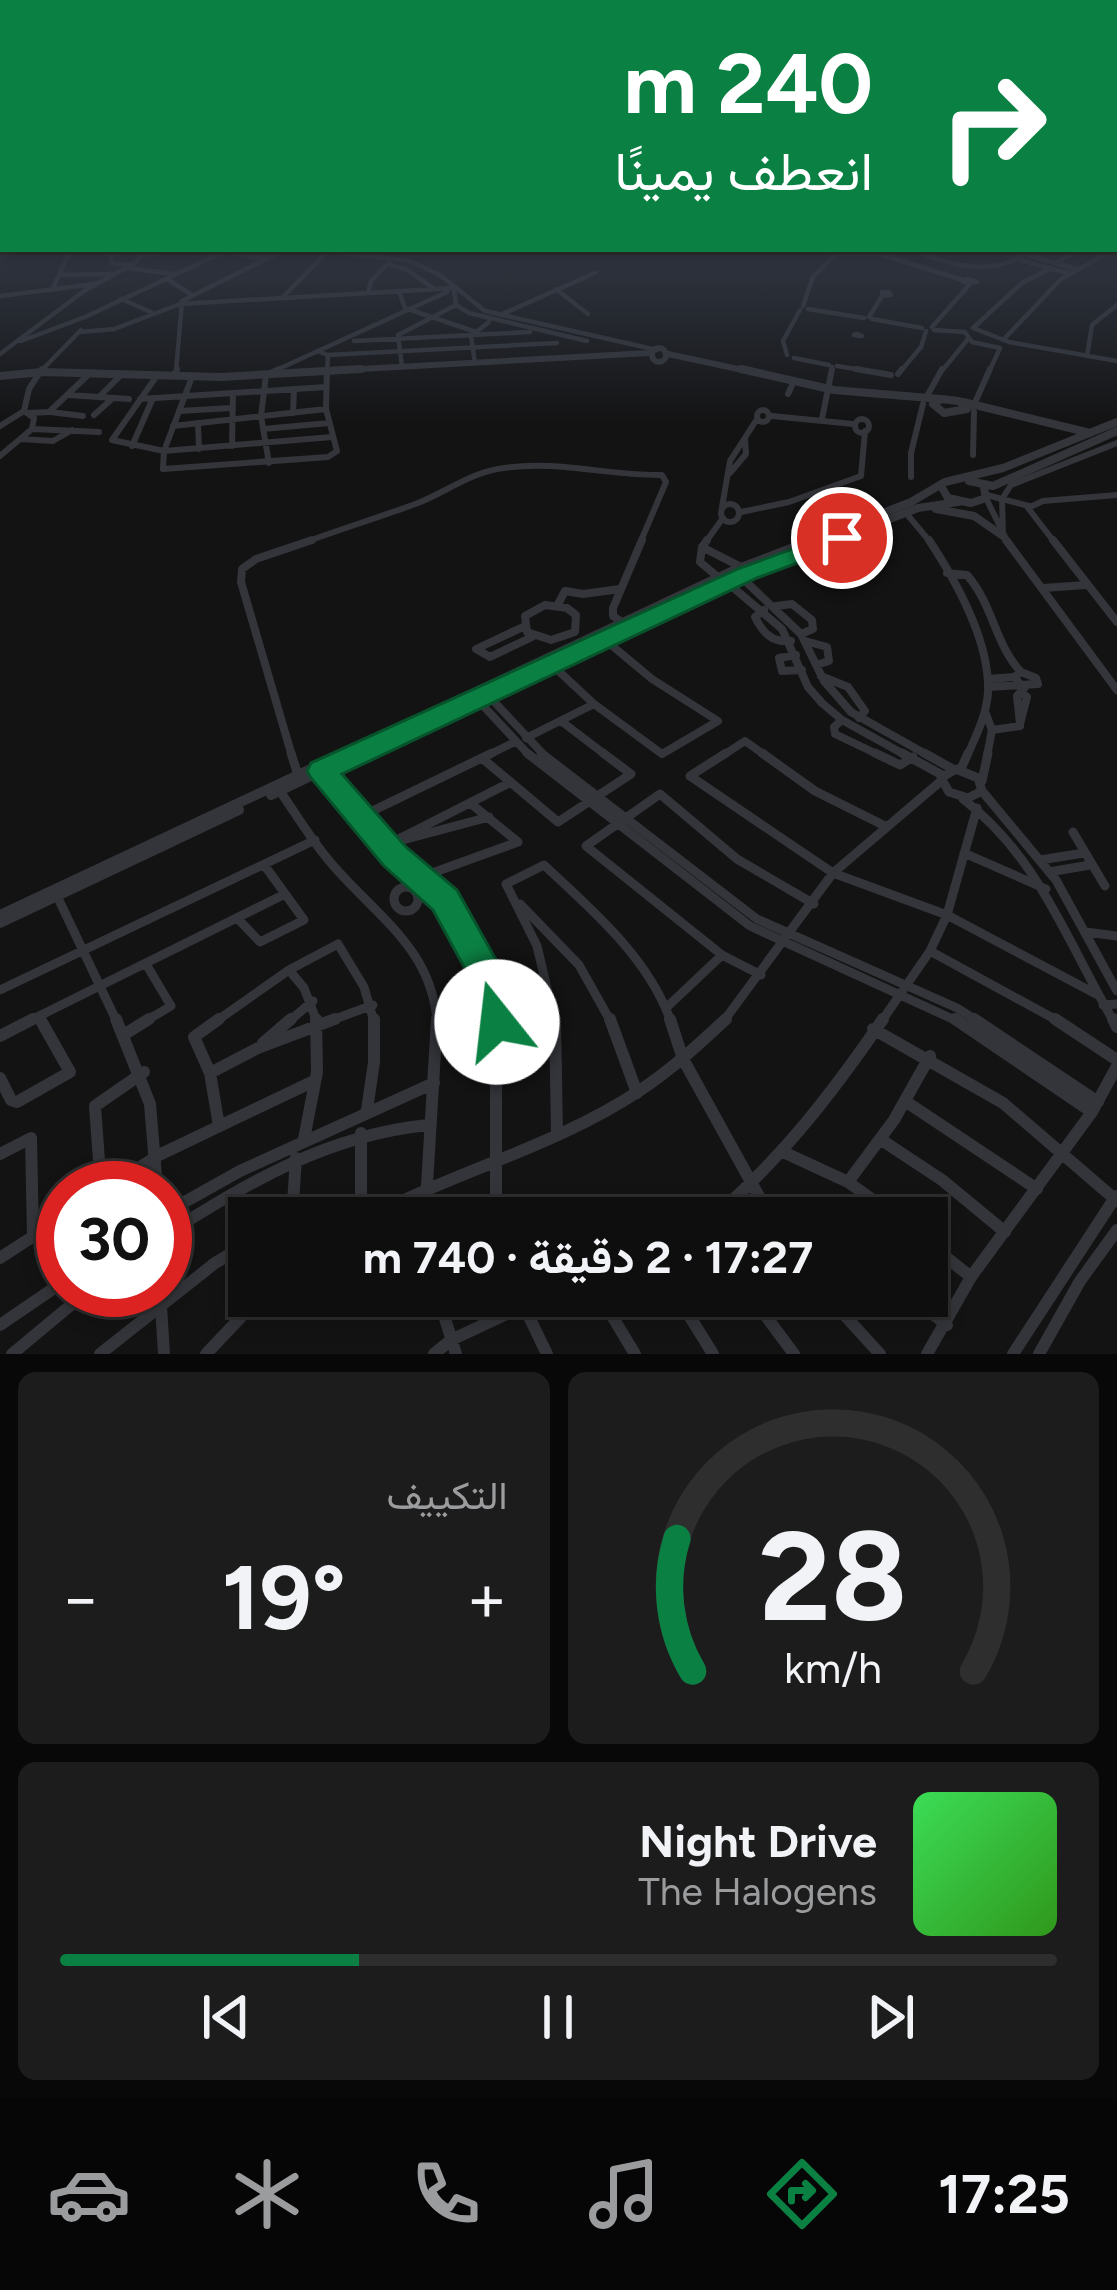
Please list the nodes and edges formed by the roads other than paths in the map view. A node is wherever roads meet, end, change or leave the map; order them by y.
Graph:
1 (77, 297) edge
2 (124, 297) edge
3 (189, 297) edge
4 (269, 297) edge
5 (401, 297) edge
6 (436, 297) edge
7 (455, 297) edge
8 (464, 297) edge
9 (538, 297) edge
10 (566, 297) edge
11 (807, 297) edge
12 (881, 297) edge
13 (954, 297) edge
14 (1007, 297) edge
15 (1046, 297) edge
16 (120, 299) junction
17 (180, 304) junction
18 (456, 305) junction
19 (1117, 305) edge
20 (804, 308) junction
21 (411, 310) junction
22 (151, 312) junction
23 (588, 314) dead end
24 (498, 315) junction
25 (432, 316) junction
26 (85, 317) junction
27 (868, 319) junction
28 (490, 321) junction
29 (454, 324) junction
30 (929, 329) junction
31 (540, 331) junction
32 (80, 332) junction
33 (473, 334) junction
34 (859, 334) dead end
35 (563, 336) junction
36 (427, 338) junction
37 (1005, 338) junction
38 (399, 339) junction
39 (965, 340) junction
40 (21, 341) junction
41 (346, 341) junction
42 (557, 343) junction
43 (1084, 346) junction
44 (473, 348) junction
45 (0, 350) edge
46 (400, 352) junction
47 (652, 352) junction
48 (1066, 353) junction
49 (324, 354) junction
50 (1087, 356) junction
51 (556, 358) junction
52 (1117, 361) edge
53 (475, 363) junction
54 (832, 366) junction
55 (402, 367) junction
56 (327, 371) junction
57 (42, 372) junction
58 (266, 375) junction
59 (0, 376) edge
60 (87, 376) junction
61 (119, 377) junction
62 (156, 377) junction
63 (173, 377) junction
64 (192, 377) junction
65 (794, 381) junction
66 (827, 386) junction
67 (326, 387) junction
68 (294, 389) junction
69 (263, 392) junction
70 (233, 394) junction
71 (788, 394) dead end
72 (67, 395) junction
73 (184, 396) junction
74 (99, 397) junction
75 (112, 398) junction
76 (140, 398) junction
77 (153, 398) junction
78 (941, 398) junction
79 (128, 399) dead end
80 (924, 401) junction
81 (231, 408) junction
82 (963, 408) junction
83 (326, 409) junction
84 (937, 409) junction
85 (974, 409) junction
86 (179, 411) junction
87 (26, 412) junction
88 (49, 412) junction
89 (293, 413) junction
90 (94, 415) dead end
91 (83, 416) dead end
92 (261, 416) junction
93 (126, 417) junction
94 (144, 418) junction
95 (822, 419) junction
96 (230, 420) junction
97 (1039, 422) junction
98 (198, 423) junction
99 (329, 423) junction
100 (0, 426) edge
101 (173, 426) junction
102 (1117, 426) edge
103 (32, 429) junction
104 (73, 429) junction
105 (263, 429) junction
106 (99, 432) dead end
107 (1090, 433) junction
108 (332, 437) junction
109 (21, 439) junction
110 (265, 443) junction
111 (1117, 443) edge
112 (1058, 445) junction
113 (132, 446) junction
114 (232, 446) junction
115 (199, 449) junction
116 (164, 451) junction
117 (973, 454) dead end
118 (0, 456) edge
119 (268, 463) junction
120 (911, 477) dead end
121 (964, 479) junction
122 (941, 486) junction
123 (985, 494) junction
124 (1117, 495) edge
125 (1002, 499) junction
126 (960, 502) junction
127 (925, 506) junction
128 (1029, 506) junction
129 (722, 507) junction
130 (741, 512) junction
131 (906, 513) junction
132 (723, 518) junction
133 (1000, 532) junction
134 (703, 547) junction
135 (741, 572) junction
136 (946, 573) junction
137 (723, 580) junction
138 (1086, 585) junction
139 (1041, 588) junction
140 (621, 589) junction
141 (755, 589) junction
142 (583, 594) junction
143 (742, 594) junction
144 (775, 606) junction
145 (562, 607) junction
146 (764, 610) junction
147 (623, 622) junction
148 (992, 622) junction
149 (1117, 622) edge
150 (969, 624) junction
151 (524, 627) junction
152 (576, 630) junction
153 (533, 637) junction
154 (803, 637) junction
155 (587, 639) junction
156 (604, 639) junction
157 (554, 640) junction
158 (791, 641) junction
159 (565, 650) junction
160 (796, 655) junction
161 (550, 663) junction
162 (816, 665) junction
163 (802, 670) junction
164 (821, 676) junction
165 (988, 683) junction
166 (1021, 683) junction
167 (1117, 690) edge
168 (481, 696) junction
169 (835, 697) junction
170 (822, 703) junction
171 (594, 704) junction
172 (986, 713) junction
173 (859, 718) junction
174 (561, 721) junction
175 (992, 730) junction
176 (520, 740) junction
177 (483, 759) junction
178 (322, 771) junction
179 (949, 773) junction
180 (298, 775) junction
181 (509, 783) junction
182 (982, 787) junction
183 (278, 788) junction
184 (595, 798) junction
185 (962, 798) junction
186 (470, 803) junction
187 (977, 808) junction
188 (360, 817) junction
189 (489, 817) junction
190 (624, 819) junction
191 (887, 827) junction
192 (1073, 832) dead end
193 (315, 840) junction
194 (388, 844) junction
195 (964, 853) junction
196 (1084, 853) junction
197 (1090, 865) junction
198 (265, 866) junction
199 (1041, 866) junction
200 (833, 873) junction
201 (424, 881) junction
202 (1105, 886) dead end
203 (1047, 890) junction
204 (285, 894) junction
205 (57, 896) junction
206 (516, 901) junction
207 (814, 904) junction
208 (388, 907) junction
209 (946, 915) junction
210 (237, 918) junction
211 (0, 919) edge
212 (1088, 936) junction
213 (1117, 936) edge
214 (787, 940) junction
215 (1071, 942) junction
216 (930, 951) junction
217 (78, 953) junction
218 (722, 955) junction
219 (146, 964) junction
220 (289, 970) junction
221 (761, 975) junction
222 (902, 988) junction
223 (99, 989) junction
224 (0, 990) edge
225 (1117, 991) edge
226 (1100, 999) junction
227 (313, 1000) junction
228 (1117, 1004) edge
229 (373, 1006) junction
230 (666, 1008) junction
231 (40, 1017) junction
232 (320, 1026) junction
233 (1117, 1027) edge
234 (874, 1030) junction
235 (125, 1034) junction
236 (0, 1036) edge
237 (258, 1048) junction
238 (930, 1056) junction
239 (683, 1059) junction
240 (1117, 1063) edge
241 (143, 1072) junction
242 (210, 1073) junction
243 (0, 1078) edge
244 (314, 1081) junction
245 (435, 1082) junction
246 (637, 1093) junction
247 (904, 1101) junction
248 (1095, 1107) junction
249 (368, 1110) junction
250 (428, 1125) junction
251 (219, 1126) junction
252 (361, 1133) junction
253 (557, 1136) junction
254 (880, 1139) junction
255 (304, 1141) junction
256 (1065, 1150) junction
257 (781, 1151) junction
258 (0, 1154) edge
259 (159, 1155) junction
260 (296, 1158) junction
261 (495, 1160) junction
262 (101, 1161) edge
263 (149, 1161) edge
264 (159, 1161) edge
265 (848, 1182) junction
266 (750, 1186) junction
267 (424, 1188) junction
268 (1037, 1190) junction
269 (293, 1197) edge
270 (363, 1197) edge
271 (406, 1197) edge
272 (424, 1197) edge
273 (496, 1197) edge
274 (737, 1197) edge
275 (757, 1197) edge
276 (869, 1197) edge
277 (1116, 1198) edge
278 (192, 1200) edge
279 (192, 1219) edge
280 (1117, 1230) edge
281 (1005, 1232) junction
282 (36, 1234) edge
283 (33, 1236) junction
284 (228, 1256) edge
285 (0, 1258) edge
286 (948, 1258) edge
287 (971, 1277) junction
288 (192, 1278) edge
289 (36, 1300) edge
290 (57, 1317) edge
291 (140, 1317) edge
292 (161, 1317) edge
293 (241, 1317) edge
294 (445, 1317) edge
295 (497, 1317) edge
296 (529, 1317) edge
297 (613, 1317) edge
298 (689, 1317) edge
299 (767, 1317) edge
300 (846, 1317) edge
301 (937, 1317) edge
302 (0, 1325) edge
303 (947, 1325) junction
304 (454, 1347) edge
305 (12, 1354) edge
306 (100, 1354) edge
307 (164, 1354) edge
308 (206, 1354) edge
309 (434, 1354) edge
310 (547, 1354) edge
311 (635, 1354) edge
312 (713, 1354) edge
313 (794, 1354) edge
314 (880, 1354) edge
315 (927, 1354) edge
316 (1013, 1354) edge
317 (1039, 1354) edge

1 - 40 street
2 - 16 street
3 - 17 street
4 - 17 street
5 - 21 street
6 - 21 street
7 - 18 street
8 - 24 street
9 - 24 street
10 - 23 street
11 - 20 street
12 - 27 street
13 - 30 street
14 - 37 street
15 - 37 street
16 - 22 street
16 - 26 street
17 - 22 street
17 - 63 street
18 - 25 street
18 - 28 street
19 - 43 street
20 - 27 street
20 - 54 street
21 - 25 street
21 - 41 street
22 - 32 street
24 - 47 street
25 - 29 street
25 - 38 street
26 - 32 street
26 - 40 street
27 - 30 street
27 - 34 street
28 - 31 street
28 - 33 street
29 - 33 street
29 - 36 street
30 - 39 street
30 - 54 street
31 - 33 street
31 - 35 street
32 - 57 street
33 - 36 street
33 - 44 street
35 - 42 street
35 - 47 street
36 - 38 street
37 - 48 street
38 - 41 street
38 - 46 street
39 - 80 street
39 - 85 street
40 - 45 street
41 - 49 street
42 - 44 street
42 - 51 street
43 - 48 street
43 - 50 street
44 - 46 street
44 - 53 street
46 - 49 street
46 - 55 street
47 - 51 street
47 - 65 street
48 - 50 street
49 - 56 street
49 - 58 street
50 - 52 street
51 - 53 street
53 - 55 street
54 - 66 street
55 - 56 street
56 - 58 street
56 - 67 street
57 - 59 street
57 - 60 street
57 - 87 street
58 - 64 street
58 - 69 street
60 - 61 street
60 - 72 street
61 - 62 street
61 - 74 street
62 - 63 street
62 - 76 street
63 - 64 street
64 - 73 street
65 - 66 street
65 - 71 street
66 - 80 street
66 - 95 street
67 - 68 street
67 - 83 street
68 - 69 street
68 - 89 street
69 - 70 street
69 - 92 street
70 - 73 street
70 - 81 street
72 - 74 street
72 - 88 street
73 - 77 street
73 - 86 street
74 - 75 street
75 - 79 street
75 - 90 street
76 - 77 street
76 - 93 street
77 - 94 street
78 - 80 street
78 - 82 street
78 - 84 street
80 - 84 street
80 - 120 street
81 - 86 street
81 - 96 street
82 - 84 street
82 - 85 street
83 - 89 street
83 - 99 street
85 - 97 street
85 - 117 street
86 - 101 street
87 - 88 street
87 - 100 street
87 - 103 street
88 - 91 street
89 - 92 street
92 - 96 street
92 - 105 street
93 - 94 street
93 - 113 street
94 - 113 street
95 - 129 street
95 - 130 street
96 - 98 street
96 - 114 street
97 - 107 street
97 - 112 street
98 - 101 street
98 - 115 street
99 - 105 street
99 - 108 street
101 - 116 street
102 - 107 street
102 - 123 street
103 - 104 street
103 - 109 street
104 - 106 street
104 - 109 street
105 - 110 street
107 - 112 street
108 - 110 street
108 - 119 street
109 - 118 street
110 - 114 street
110 - 119 street
111 - 125 street
112 - 121 street
113 - 116 street
114 - 115 street
115 - 116 street
116 - 119 street
121 - 122 street
121 - 123 street
122 - 126 street
122 - 135 street
123 - 125 street
123 - 126 street
123 - 133 street
124 - 128 street
125 - 128 street
125 - 133 street
126 - 127 street
126 - 133 street
127 - 131 street
127 - 133 street
128 - 138 street
129 - 130 street
129 - 132 street
130 - 132 street
131 - 135 street
131 - 136 street
132 - 134 street
133 - 139 street
134 - 135 street
134 - 137 street
135 - 137 street
135 - 141 street
136 - 148 street
136 - 150 street
137 - 143 street
137 - 147 street
137 - 156 street
138 - 139 street
138 - 149 street
139 - 167 street
140 - 142 street
140 - 147 street
140 - 180 street
141 - 143 street
141 - 144 street
142 - 145 street
142 - 145 street
143 - 146 street
144 - 154 street
144 - 154 street
145 - 151 street
145 - 152 street
146 - 158 street
146 - 158 street
147 - 155 street
148 - 150 street
148 - 166 street
150 - 165 street
151 - 153 street
151 - 153 street
152 - 155 street
152 - 157 street
153 - 157 street
154 - 162 street
154 - 162 street
155 - 159 street
156 - 161 street
156 - 171 street
157 - 159 street
158 - 160 street
159 - 180 street
160 - 163 street
160 - 163 street
161 - 168 street
161 - 171 street
162 - 164 street
163 - 170 street
164 - 169 street
164 - 173 street
165 - 166 street
165 - 172 street
166 - 175 street
168 - 176 street
168 - 178 street
169 - 170 street
169 - 173 street
170 - 179 street
171 - 174 street
172 - 175 street
172 - 179 street
173 - 179 street
174 - 176 street
174 - 184 street
175 - 182 street
176 - 177 street
176 - 184 street
177 - 181 street
177 - 188 street
178 - 183 street
178 - 188 street
179 - 182 street
179 - 185 street
179 - 191 street
180 - 183 street
181 - 184 street
181 - 186 street
182 - 185 street
182 - 199 street
183 - 193 street
183 - 205 street
183 - 211 street
184 - 190 street
185 - 187 street
186 - 189 street
186 - 194 street
187 - 195 street
187 - 199 street
188 - 194 street
189 - 194 street
189 - 201 street
190 - 207 street
190 - 214 street
190 - 218 street
191 - 200 street
191 - 200 street
192 - 196 street
193 - 198 street
193 - 208 street
194 - 201 street
195 - 203 street
195 - 209 street
196 - 197 street
196 - 199 street
197 - 199 street
197 - 202 street
198 - 204 street
198 - 217 street
199 - 203 street
199 - 212 street
200 - 207 street
200 - 209 street
201 - 208 street
201 - 261 street
203 - 215 street
204 - 210 street
204 - 210 street
205 - 211 street
205 - 217 street
206 - 230 street
206 - 246 street
206 - 253 street
207 - 214 street
208 - 245 street
209 - 216 street
209 - 226 street
210 - 219 street
212 - 213 street
212 - 215 street
212 - 225 street
214 - 221 street
214 - 222 street
215 - 226 street
216 - 222 street
216 - 240 street
217 - 223 street
217 - 224 street
218 - 221 street
218 - 230 street
219 - 223 street
219 - 235 street
220 - 227 street
220 - 229 street
220 - 242 street
221 - 239 street
222 - 234 street
222 - 248 street
223 - 231 street
223 - 235 street
226 - 228 street
226 - 233 street
227 - 232 street
227 - 237 street
229 - 232 street
229 - 249 street
230 - 239 street
231 - 236 street
231 - 243 street
232 - 237 street
232 - 244 street
234 - 238 street
234 - 257 street
235 - 241 street
237 - 242 street
238 - 247 street
238 - 256 street
239 - 246 street
239 - 266 street
240 - 248 street
241 - 259 street
241 - 262 street
242 - 251 street
244 - 251 street
244 - 255 street
245 - 249 street
245 - 250 street
246 - 253 street
247 - 254 street
247 - 268 street
248 - 256 street
249 - 255 street
250 - 252 street
250 - 267 street
251 - 259 street
252 - 260 street
252 - 270 street
253 - 261 street
254 - 265 street
254 - 281 street
255 - 278 street
256 - 268 street
256 - 277 street
257 - 265 street
257 - 266 street
258 - 283 street
259 - 263 street
259 - 264 street
260 - 269 street
260 - 279 street
261 - 267 street
261 - 273 street
265 - 276 street
266 - 274 street
266 - 275 street
267 - 271 street
267 - 272 street
268 - 281 street
277 - 316 street
280 - 317 street
281 - 287 street
282 - 283 street
283 - 285 street
284 - 288 street
286 - 287 street
287 - 303 street
289 - 302 street
290 - 305 street
291 - 306 street
292 - 307 street
293 - 308 street
294 - 304 street
295 - 304 street
296 - 310 street
297 - 311 street
298 - 312 street
299 - 313 street
300 - 314 street
301 - 303 street
303 - 315 street
304 - 309 street

